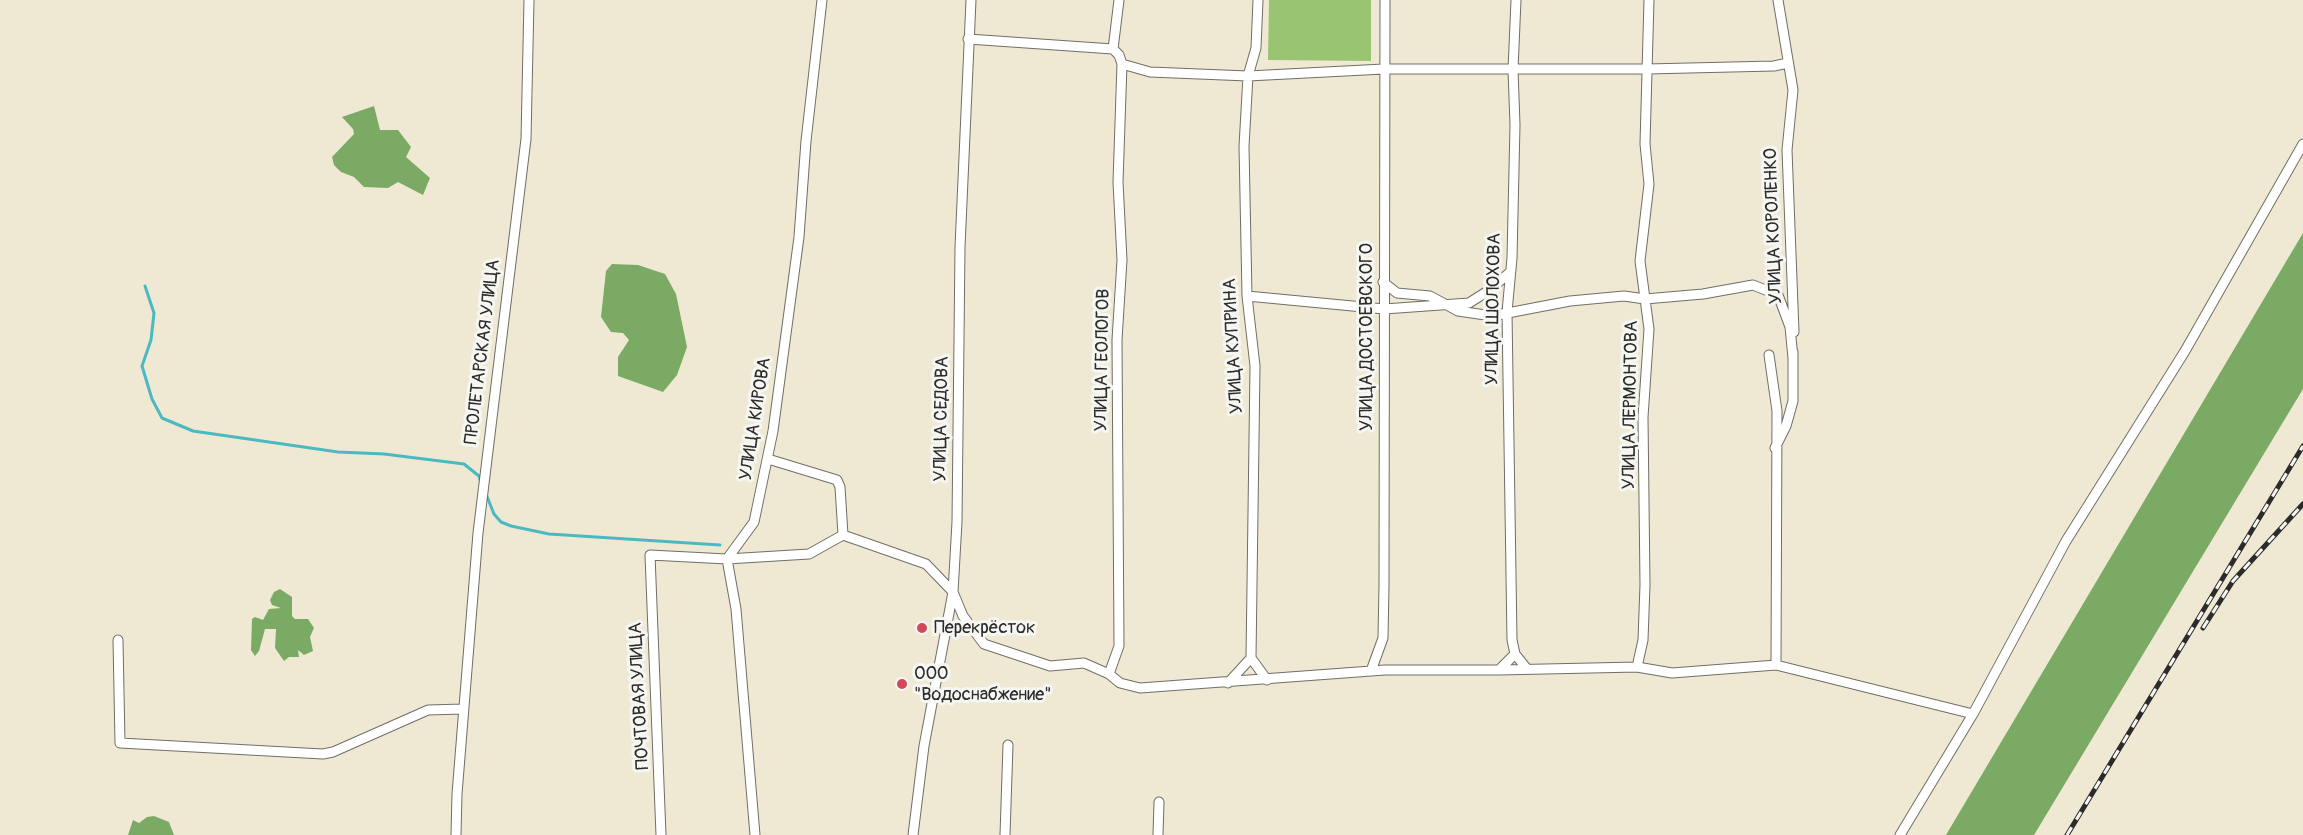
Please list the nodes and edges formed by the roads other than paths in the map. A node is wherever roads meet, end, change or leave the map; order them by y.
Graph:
1 (529, 0) edge
2 (822, 0) edge
3 (971, 0) edge
4 (1119, 0) edge
5 (1258, 0) edge
6 (1385, 0) edge
7 (1516, 0) edge
8 (1649, 0) edge
9 (1778, 0) edge
10 (968, 39) junction
11 (1113, 49) junction
12 (1788, 63) junction
13 (1122, 64) junction
14 (1384, 69) junction
15 (1647, 69) junction
16 (1512, 70) junction
17 (1248, 76) junction
18 (2303, 144) edge
19 (1509, 273) junction
20 (1383, 282) junction
21 (1246, 296) junction
22 (1645, 299) junction
23 (1444, 305) junction
24 (1384, 309) junction
25 (1507, 312) junction
26 (1769, 354) dead end
27 (1793, 358) junction
28 (1775, 448) junction
29 (768, 459) junction
30 (843, 535) junction
31 (727, 559) junction
32 (953, 592) junction
33 (963, 616) junction
34 (950, 620) junction
35 (117, 640) dead end
36 (1515, 654) junction
37 (1251, 658) junction
38 (1776, 665) junction
39 (1637, 667) junction
40 (1527, 669) junction
41 (1499, 670) junction
42 (1371, 672) junction
43 (1109, 674) junction
44 (1267, 680) junction
45 (1228, 683) junction
46 (464, 709) junction
47 (1973, 714) junction
48 (1008, 745) dead end
49 (1159, 802) dead end
50 (456, 835) edge
51 (661, 835) edge
52 (755, 835) edge
53 (913, 835) edge
54 (1005, 835) edge
55 (1158, 835) edge
56 (1900, 835) edge

1 - 46 street, ПРОЛЕТАРСКАЯ УЛИЦА
2 - 29 street, УЛИЦА КИРОВА
3 - 10 street, УЛИЦА СЕДОВА
4 - 11 street
5 - 17 street, УЛИЦА КУПРИНА
6 - 14 street, УЛИЦА ДОСТОЕВСКОГО
7 - 16 street, УЛИЦА ШОЛОХОВА
8 - 15 street, УЛИЦА ЛЕРМОНТОВА
9 - 12 street, УЛИЦА КОРОЛЕНКО
10 - 11 street
10 - 32 street, УЛИЦА СЕДОВА
11 - 13 street
12 - 15 street
12 - 27 street, УЛИЦА КОРОЛЕНКО
13 - 17 street
13 - 43 street, УЛИЦА ГЕОЛОГОВ
14 - 16 street
14 - 17 street
14 - 20 street, УЛИЦА ДОСТОЕВСКОГО
15 - 16 street
15 - 22 street, УЛИЦА ЛЕРМОНТОВА
16 - 19 street, УЛИЦА ШОЛОХОВА
17 - 21 street, УЛИЦА КУПРИНА
18 - 47 street
19 - 23 street
19 - 25 street, УЛИЦА ШОЛОХОВА
20 - 23 street
20 - 24 street, УЛИЦА ДОСТОЕВСКОГО
21 - 24 street
21 - 37 street, УЛИЦА КУПРИНА
22 - 25 street
22 - 27 street
22 - 39 street, УЛИЦА ЛЕРМОНТОВА
23 - 24 street
23 - 25 street
24 - 42 street, УЛИЦА ДОСТОЕВСКОГО
25 - 36 street, УЛИЦА ШОЛОХОВА
26 - 28 street, УЛИЦА КОРОЛЕНКО
27 - 28 street, УЛИЦА КОРОЛЕНКО
28 - 38 street, УЛИЦА КОРОЛЕНКО
29 - 30 street
29 - 31 street, УЛИЦА КИРОВА
30 - 31 street
30 - 32 street
31 - 51 street, ПОЧТОВАЯ УЛИЦА
31 - 52 street
32 - 33 street
32 - 34 street, УЛИЦА СЕДОВА
33 - 34 street
33 - 43 street
34 - 53 street, УЛИЦА СЕДОВА
35 - 46 street
36 - 40 street
36 - 41 street
37 - 44 street
37 - 45 street
38 - 39 street
38 - 47 street
39 - 40 street
40 - 41 street
41 - 42 street
42 - 44 street
43 - 45 street
44 - 45 street
46 - 50 street, ПРОЛЕТАРСКАЯ УЛИЦА
47 - 56 street
48 - 54 street
49 - 55 street

